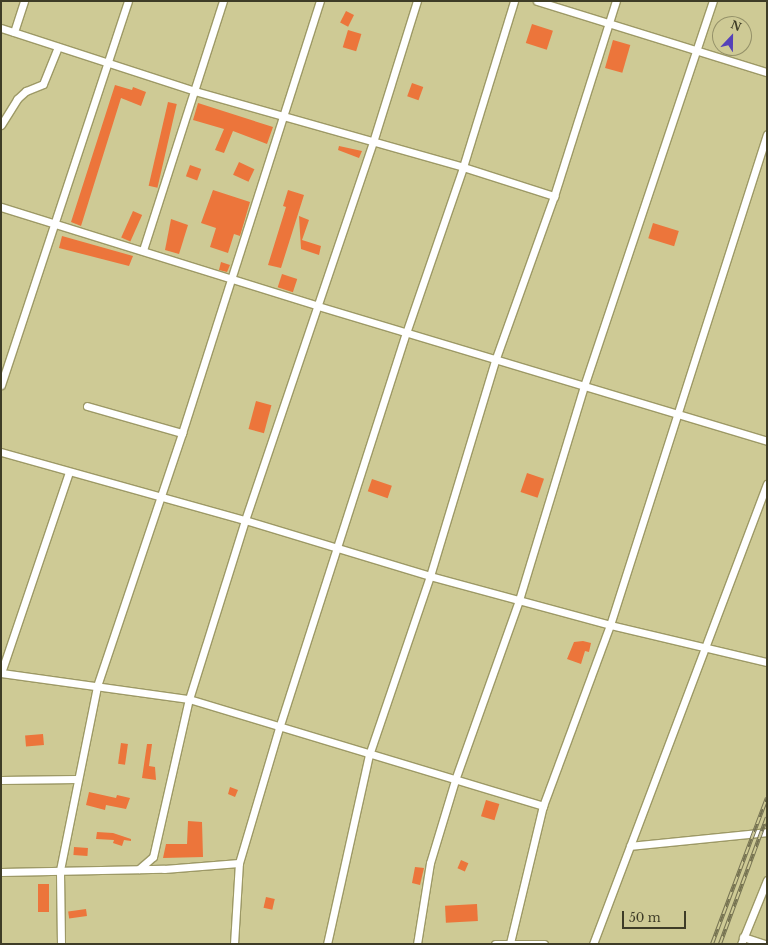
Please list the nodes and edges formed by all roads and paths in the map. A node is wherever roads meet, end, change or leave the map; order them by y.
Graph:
1 (24, 1) edge
2 (128, 1) edge
3 (223, 1) edge
4 (320, 1) edge
5 (417, 1) edge
6 (514, 1) edge
7 (537, 1) edge
8 (616, 1) edge
9 (713, 1) edge
10 (609, 24) junction
11 (1, 28) edge
12 (14, 32) junction
13 (58, 47) junction
14 (698, 50) junction
15 (108, 64) junction
16 (767, 72) edge
17 (195, 91) junction
18 (283, 117) junction
19 (1, 125) edge
20 (767, 134) edge
21 (374, 142) junction
22 (463, 167) junction
23 (554, 196) junction
24 (1, 207) edge
25 (53, 225) junction
26 (143, 250) junction
27 (231, 277) junction
28 (318, 306) junction
29 (406, 333) junction
30 (496, 358) junction
31 (1, 385) edge
32 (584, 386) junction
33 (87, 406) dead end
34 (676, 413) junction
35 (182, 433) junction
36 (767, 441) edge
37 (1, 452) edge
38 (69, 472) junction
39 (767, 484) edge
40 (159, 496) junction
41 (246, 520) junction
42 (335, 549) junction
43 (430, 576) junction
44 (519, 600) junction
45 (610, 625) junction
46 (705, 649) junction
47 (767, 662) edge
48 (1, 673) edge
49 (97, 686) junction
50 (189, 699) junction
51 (279, 728) junction
52 (369, 755) junction
53 (77, 779) junction
54 (1, 780) edge
55 (456, 780) junction
56 (543, 806) junction
57 (767, 832) edge
58 (630, 846) junction
59 (153, 856) junction
60 (239, 863) junction
61 (139, 869) junction
62 (164, 869) junction
63 (60, 870) junction
64 (1, 872) edge
65 (767, 880) edge
66 (742, 941) edge
67 (510, 943) junction
68 (61, 944) edge
69 (234, 944) edge
70 (327, 944) edge
71 (417, 944) edge
72 (495, 944) edge
73 (544, 944) edge
74 (593, 944) edge
75 (764, 944) edge

1 - 12 street
2 - 15 street
3 - 17 street
4 - 18 street
5 - 21 street
6 - 22 street
7 - 10 street
8 - 10 street
9 - 14 street
10 - 14 street
10 - 23 street
11 - 12 street
12 - 13 street
13 - 15 street
13 - 19 street
14 - 16 street
14 - 32 street
15 - 17 street
15 - 25 street
17 - 18 street
17 - 26 street
18 - 21 street
18 - 27 street
20 - 34 street
21 - 22 street
21 - 28 street
22 - 23 street
22 - 29 street
23 - 30 street
24 - 25 street
25 - 26 street
25 - 31 street
26 - 27 street
27 - 28 street
27 - 35 street
28 - 29 street
28 - 41 street
29 - 30 street
29 - 42 street
30 - 32 street
30 - 43 street
32 - 34 street
32 - 44 street
33 - 35 street
34 - 36 street
34 - 45 street
35 - 40 street
37 - 38 street
38 - 40 street
38 - 48 street
39 - 46 street
40 - 41 street
40 - 49 street
41 - 42 street
41 - 50 street
42 - 43 street
42 - 51 street
43 - 44 street
43 - 52 street
44 - 45 street
44 - 55 street
45 - 46 street
45 - 56 street
46 - 47 street
46 - 58 street
48 - 49 street
49 - 50 street
49 - 53 street
50 - 51 street
50 - 59 street
51 - 52 street
51 - 60 street
52 - 55 street
52 - 70 street
53 - 54 street
53 - 63 street
55 - 56 street
55 - 71 street
56 - 67 street
57 - 58 street
58 - 74 street
59 - 61 street
59 - 62 street
60 - 62 street
60 - 69 street
61 - 62 street
61 - 63 street
63 - 64 street
63 - 68 street
65 - 66 street
66 - 75 street
67 - 72 street
67 - 73 street

